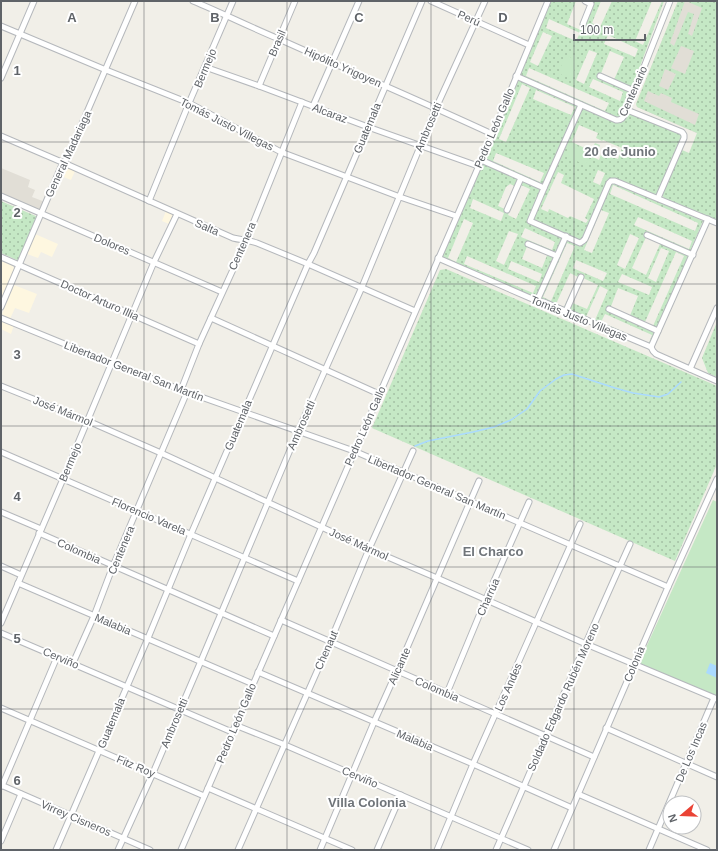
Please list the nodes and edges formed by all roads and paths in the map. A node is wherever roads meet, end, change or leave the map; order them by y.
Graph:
1 (34, 1) edge
2 (135, 1) edge
3 (193, 1) edge
4 (233, 1) edge
5 (295, 1) edge
6 (359, 1) edge
7 (422, 1) edge
8 (431, 1) edge
9 (485, 1) edge
10 (548, 1) edge
11 (586, 1) edge
12 (670, 1) edge
13 (227, 15) junction
14 (476, 21) junction
15 (583, 24) dead end
16 (1, 26) edge
17 (20, 34) junction
18 (279, 39) junction
19 (529, 45) junction
20 (332, 62) junction
21 (205, 67) junction
22 (106, 70) junction
23 (516, 76) junction
24 (600, 76) dead end
25 (1, 78) edge
26 (259, 86) junction
27 (385, 86) junction
28 (634, 91) junction
29 (302, 102) junction
30 (189, 104) junction
31 (581, 105) junction
32 (313, 106) junction
33 (436, 108) junction
34 (627, 110) junction
35 (368, 127) junction
36 (492, 134) junction
37 (1, 136) edge
38 (421, 145) junction
39 (281, 152) junction
40 (480, 160) junction
41 (64, 163) junction
42 (478, 166) junction
43 (346, 177) junction
44 (521, 178) junction
45 (544, 188) junction
46 (1, 196) edge
47 (400, 197) junction
48 (658, 198) junction
49 (149, 201) junction
50 (507, 210) dead end
51 (41, 214) junction
52 (177, 214) junction
53 (456, 216) junction
54 (708, 219) junction
55 (717, 223) edge
56 (647, 235) dead end
57 (566, 236) junction
58 (246, 241) junction
59 (528, 244) dead end
60 (693, 255) junction
61 (557, 256) junction
62 (1, 257) edge
63 (438, 258) junction
64 (154, 262) junction
65 (308, 264) junction
66 (20, 265) junction
67 (581, 277) dead end
68 (362, 287) junction
69 (222, 292) junction
70 (537, 301) junction
71 (1, 307) edge
72 (717, 308) edge
73 (609, 309) dead end
74 (415, 311) junction
75 (566, 311) junction
76 (132, 314) junction
77 (1, 318) edge
78 (211, 318) junction
79 (658, 331) junction
80 (199, 344) junction
81 (273, 346) junction
82 (651, 347) junction
83 (111, 363) junction
84 (690, 369) junction
85 (325, 370) junction
86 (717, 381) edge
87 (1, 386) edge
88 (184, 391) junction
89 (379, 394) junction
90 (244, 412) junction
91 (88, 421) junction
92 (298, 431) junction
93 (354, 451) junction
94 (413, 451) dead end
95 (1, 452) edge
96 (161, 453) junction
97 (403, 473) junction
98 (216, 478) junction
99 (63, 479) junction
100 (717, 479) edge
101 (479, 481) dead end
102 (470, 501) junction
103 (268, 502) junction
104 (529, 502) dead end
105 (137, 511) junction
106 (1, 512) edge
107 (521, 523) junction
108 (580, 524) dead end
109 (321, 527) junction
110 (40, 531) junction
111 (191, 534) junction
112 (630, 544) dead end
113 (571, 546) junction
114 (369, 549) junction
115 (245, 558) junction
116 (1, 566) edge
117 (113, 566) junction
118 (620, 566) junction
119 (21, 575) junction
120 (437, 578) junction
121 (298, 581) junction
122 (18, 583) junction
123 (668, 587) junction
124 (168, 589) junction
125 (486, 599) junction
126 (221, 612) junction
127 (94, 616) junction
128 (281, 620) junction
129 (537, 622) junction
130 (1, 623) edge
131 (1, 633) edge
132 (274, 636) junction
133 (148, 638) junction
134 (330, 642) junction
135 (586, 644) junction
136 (57, 657) junction
137 (201, 661) junction
138 (73, 663) junction
139 (634, 664) junction
140 (397, 671) junction
141 (258, 672) junction
142 (253, 684) junction
143 (127, 687) junction
144 (307, 693) junction
145 (447, 693) junction
146 (716, 699) edge
147 (1, 708) edge
148 (180, 710) junction
149 (496, 714) junction
150 (30, 721) junction
151 (374, 722) junction
152 (235, 725) junction
153 (606, 728) junction
154 (232, 732) junction
155 (546, 735) junction
156 (285, 745) junction
157 (100, 750) junction
158 (594, 757) junction
159 (686, 763) junction
160 (473, 764) junction
161 (153, 773) junction
162 (352, 774) junction
163 (717, 777) edge
164 (2, 786) edge
165 (524, 787) junction
166 (208, 788) junction
167 (21, 794) junction
168 (578, 794) junction
169 (401, 795) junction
170 (204, 796) junction
171 (572, 808) junction
172 (256, 809) junction
173 (70, 815) junction
174 (451, 816) junction
175 (658, 829) junction
176 (124, 838) junction
177 (325, 838) junction
178 (501, 838) junction
179 (1, 841) edge
180 (56, 850) edge
181 (118, 850) edge
182 (150, 850) edge
183 (181, 850) edge
184 (238, 850) edge
185 (320, 850) edge
186 (352, 850) edge
187 (377, 850) edge
188 (437, 850) edge
189 (496, 850) edge
190 (528, 850) edge
191 (554, 850) edge
192 (649, 850) edge
193 (707, 850) edge

1 - 17 street
2 - 22 street, General Madariaga
3 - 13 street, Hipólito Yrigoyen
4 - 13 street, Bermejo
5 - 18 street, Brasil
6 - 20 street
7 - 27 street, Guatemala
8 - 14 street, Perú
9 - 14 street, Ambrosetti
10 - 19 street, Pedro León Gallo
11 - 15 street
12 - 28 street, Centenario
13 - 18 street, Hipólito Yrigoyen
13 - 21 street, Bermejo
14 - 19 street, Perú
14 - 33 street, Ambrosetti
16 - 17 street, Tomás Justo Villegas
17 - 22 street, Tomás Justo Villegas
17 - 25 street
18 - 20 street, Hipólito Yrigoyen
18 - 26 street, Brasil
19 - 23 street, Pedro León Gallo
20 - 27 street, Hipólito Yrigoyen
20 - 32 street
21 - 26 street, Alcaraz
21 - 30 street, Bermejo
22 - 30 street, Tomás Justo Villegas
22 - 41 street, General Madariaga
23 - 31 street, Centenario
23 - 36 street, Pedro León Gallo
24 - 28 street
26 - 29 street, Alcaraz
27 - 33 street, Hipólito Yrigoyen
27 - 35 street, Guatemala
28 - 34 street, Centenario
29 - 32 street, Alcaraz
29 - 39 street, Centenera
30 - 39 street, Tomás Justo Villegas
30 - 49 street, Bermejo
31 - 34 street, Centenario
31 - 45 street
32 - 35 street, Alcaraz
33 - 36 street, Hipólito Yrigoyen
33 - 38 street, Ambrosetti
34 - 48 street
35 - 38 street, Alcaraz
35 - 43 street, Guatemala
36 - 40 street, Pedro León Gallo
37 - 41 street, Salta
38 - 42 street, Alcaraz
38 - 47 street, Ambrosetti
39 - 43 street, Tomás Justo Villegas
39 - 58 street, Centenera
40 - 42 street, Pedro León Gallo
40 - 44 street
41 - 49 street, Salta
41 - 51 street, General Madariaga
42 - 53 street, Pedro León Gallo
43 - 47 street, Tomás Justo Villegas
43 - 65 street, Guatemala
44 - 45 street
44 - 50 street
45 - 57 street
46 - 51 street, Dolores
47 - 53 street, Tomás Justo Villegas
47 - 68 street, Ambrosetti
48 - 54 street
48 - 57 street
49 - 52 street, Salta
51 - 64 street, Dolores
51 - 66 street, General Madariaga
52 - 58 street, Salta
52 - 64 street, Bermejo
53 - 63 street, Pedro León Gallo
54 - 55 street
54 - 60 street
56 - 60 street
57 - 61 street
58 - 65 street, Salta
58 - 69 street, Centenera
59 - 61 street
60 - 79 street
61 - 70 street
62 - 66 street, Doctor Arturo Illia
63 - 70 street, Tomás Justo Villegas
63 - 74 street, Pedro León Gallo
64 - 69 street, Dolores
64 - 76 street, Bermejo
65 - 68 street, Salta
65 - 81 street, Guatemala
66 - 71 street, General Madariaga
66 - 76 street, Doctor Arturo Illia
67 - 75 street
68 - 74 street, Salta
68 - 85 street, Ambrosetti
69 - 78 street, Centenera
70 - 75 street, Tomás Justo Villegas
72 - 84 street
73 - 79 street
74 - 89 street, Pedro León Gallo
75 - 82 street, Tomás Justo Villegas
76 - 80 street, Doctor Arturo Illia
76 - 83 street, Bermejo
77 - 83 street, Libertador General San Martín
78 - 80 street, Centenera
78 - 81 street
79 - 82 street
80 - 88 street, Centenera
81 - 85 street
81 - 90 street, Guatemala
82 - 84 street, Tomás Justo Villegas
83 - 88 street, Libertador General San Martín
83 - 91 street, Bermejo
84 - 86 street, Tomás Justo Villegas
85 - 89 street
85 - 92 street, Ambrosetti
87 - 91 street, José Mármol
88 - 90 street, Libertador General San Martín
88 - 96 street, Centenera
89 - 93 street, Pedro León Gallo
90 - 92 street, Libertador General San Martín
90 - 98 street, Guatemala
91 - 96 street, José Mármol
91 - 99 street, Bermejo
92 - 93 street, Libertador General San Martín
92 - 103 street, Ambrosetti
93 - 97 street, Libertador General San Martín
93 - 109 street, Pedro León Gallo
94 - 97 street, Chenaut
95 - 99 street, Florencio Varela
96 - 98 street, José Mármol
96 - 105 street, Centenera
97 - 102 street, Libertador General San Martín
97 - 114 street, Chenaut
98 - 103 street, José Mármol
98 - 111 street, Guatemala
99 - 105 street, Florencio Varela
99 - 110 street, Bermejo
100 - 123 street, Colonia
101 - 102 street, Alicante
102 - 107 street, Libertador General San Martín
102 - 120 street, Alicante
103 - 109 street, José Mármol
103 - 115 street, Ambrosetti
104 - 107 street, Charrúa
105 - 111 street, Florencio Varela
105 - 117 street, Centenera
106 - 110 street, Colombia
107 - 113 street, Libertador General San Martín
107 - 125 street, Charrúa
108 - 113 street, Los Andes
109 - 114 street, José Mármol
109 - 121 street, Pedro León Gallo
110 - 117 street, Colombia
110 - 119 street, Bermejo
111 - 115 street, Florencio Varela
111 - 124 street, Guatemala
112 - 118 street, Soldado Edgardo Rubén Moreno
113 - 118 street, Libertador General San Martín
113 - 129 street, Los Andes
114 - 120 street, José Mármol
114 - 134 street, Chenaut
115 - 121 street, Florencio Varela
115 - 126 street, Ambrosetti
116 - 119 street
117 - 124 street, Colombia
117 - 127 street, Centenera
118 - 123 street, Libertador General San Martín
118 - 135 street, Soldado Edgardo Rubén Moreno
119 - 122 street, Bermejo
120 - 125 street, José Mármol
120 - 140 street, Alicante
121 - 128 street, Pedro León Gallo
122 - 127 street, Malabia
122 - 130 street, Bermejo
123 - 139 street, Colonia
124 - 126 street, Colombia
124 - 133 street, Guatemala
125 - 129 street, José Mármol
125 - 145 street, Charrúa
126 - 132 street, Colombia
126 - 137 street, Ambrosetti
127 - 133 street, Malabia
127 - 138 street, Centenera
128 - 132 street, Pedro León Gallo
128 - 134 street, Colombia
129 - 135 street, José Mármol
129 - 149 street, Los Andes
131 - 136 street, Cerviño
132 - 141 street, Pedro León Gallo
133 - 137 street, Malabia
133 - 143 street, Guatemala
134 - 140 street, Colombia
134 - 144 street, Chenaut
135 - 139 street, José Mármol
135 - 155 street, Soldado Edgardo Rubén Moreno
136 - 138 street, Cerviño
136 - 150 street
137 - 142 street, Malabia
137 - 148 street, Ambrosetti
138 - 143 street, Cerviño
139 - 146 street, José Mármol
139 - 153 street, Colonia
140 - 145 street, Colombia
140 - 151 street, Alicante
141 - 142 street, Pedro León Gallo
141 - 144 street, Malabia
142 - 152 street, Pedro León Gallo
143 - 148 street, Cerviño
143 - 157 street, Guatemala
144 - 151 street, Malabia
144 - 156 street, Chenaut
145 - 149 street, Colombia
146 - 159 street, De Los Incas
147 - 150 street, Fitz Roy
148 - 154 street, Cerviño
148 - 161 street, Ambrosetti
149 - 155 street, Colombia
149 - 160 street, Los Andes
150 - 157 street, Fitz Roy
150 - 164 street
151 - 160 street, Malabia
151 - 162 street, Alicante
152 - 154 street, Pedro León Gallo
152 - 156 street, Cerviño
153 - 158 street, Colonia
153 - 159 street
154 - 166 street, Pedro León Gallo
155 - 158 street, Colombia
155 - 165 street, Soldado Edgardo Rubén Moreno
156 - 162 street, Cerviño
156 - 172 street, Chenaut
157 - 161 street, Fitz Roy
157 - 173 street, Guatemala
158 - 168 street, Colonia
159 - 163 street
159 - 175 street, De Los Incas
160 - 165 street, Malabia
160 - 174 street, Los Andes
161 - 170 street, Fitz Roy
161 - 176 street, Ambrosetti
162 - 169 street, Cerviño
162 - 177 street, Alicante
164 - 167 street, Virrey Cisneros
165 - 171 street, Malabia
165 - 178 street, Soldado Edgardo Rubén Moreno
166 - 170 street, Pedro León Gallo
166 - 172 street
167 - 173 street, Virrey Cisneros
167 - 179 street
168 - 171 street, Colonia
168 - 175 street
169 - 174 street, Cerviño
169 - 187 street
170 - 183 street, Pedro León Gallo
171 - 191 street, Colonia
172 - 177 street
172 - 184 street, Chenaut
173 - 176 street, Virrey Cisneros
173 - 180 street, Guatemala
174 - 178 street, Cerviño
174 - 188 street, Los Andes
175 - 192 street, De Los Incas
175 - 193 street
176 - 181 street, Ambrosetti
176 - 182 street, Virrey Cisneros
177 - 185 street, Alicante
177 - 186 street
178 - 189 street, Soldado Edgardo Rubén Moreno
178 - 190 street, Cerviño

